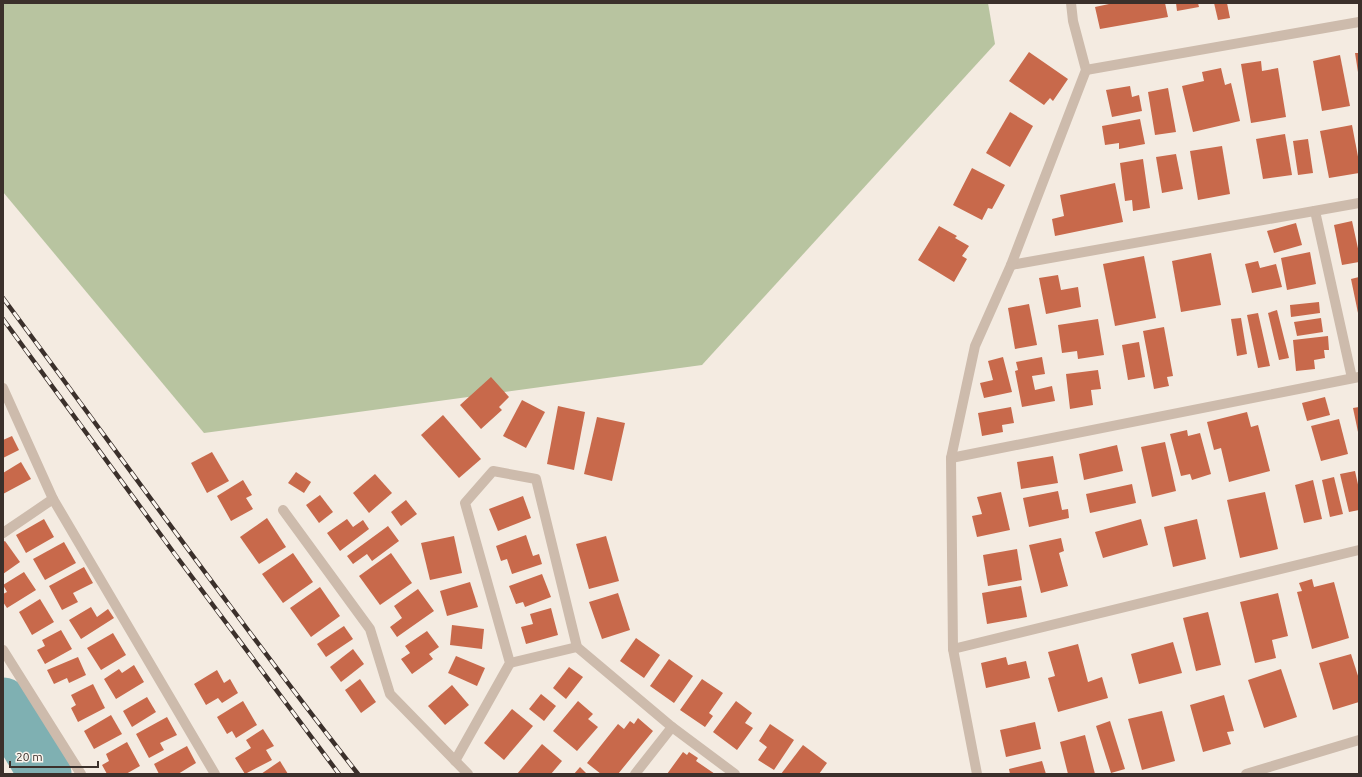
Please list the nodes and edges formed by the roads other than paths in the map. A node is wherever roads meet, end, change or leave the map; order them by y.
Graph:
1 (1071, 3) edge
2 (1359, 22) edge
3 (1086, 70) junction
4 (1359, 203) edge
5 (1316, 211) junction
6 (1010, 265) junction
7 (1355, 377) edge
8 (3, 388) edge
9 (951, 458) junction
10 (54, 499) junction
11 (283, 510) dead end
12 (3, 533) edge
13 (1359, 550) edge
14 (577, 647) junction
15 (952, 649) junction
16 (3, 650) edge
17 (510, 663) junction
18 (672, 727) junction
19 (1359, 740) edge
20 (455, 761) junction
21 (81, 774) edge
22 (215, 774) edge
23 (468, 774) edge
24 (635, 774) edge
25 (736, 774) edge
26 (977, 774) edge
27 (1246, 774) edge

1 - 3 street
2 - 3 street
3 - 6 street
4 - 5 street
5 - 6 street
5 - 7 street
6 - 9 street
7 - 9 street
8 - 10 street
9 - 15 street
10 - 12 street
10 - 22 street
11 - 20 street
13 - 15 street
14 - 17 street
14 - 17 street
14 - 18 street
15 - 26 street
16 - 21 street
17 - 20 street
18 - 24 street
18 - 25 street
19 - 27 street
20 - 23 street

